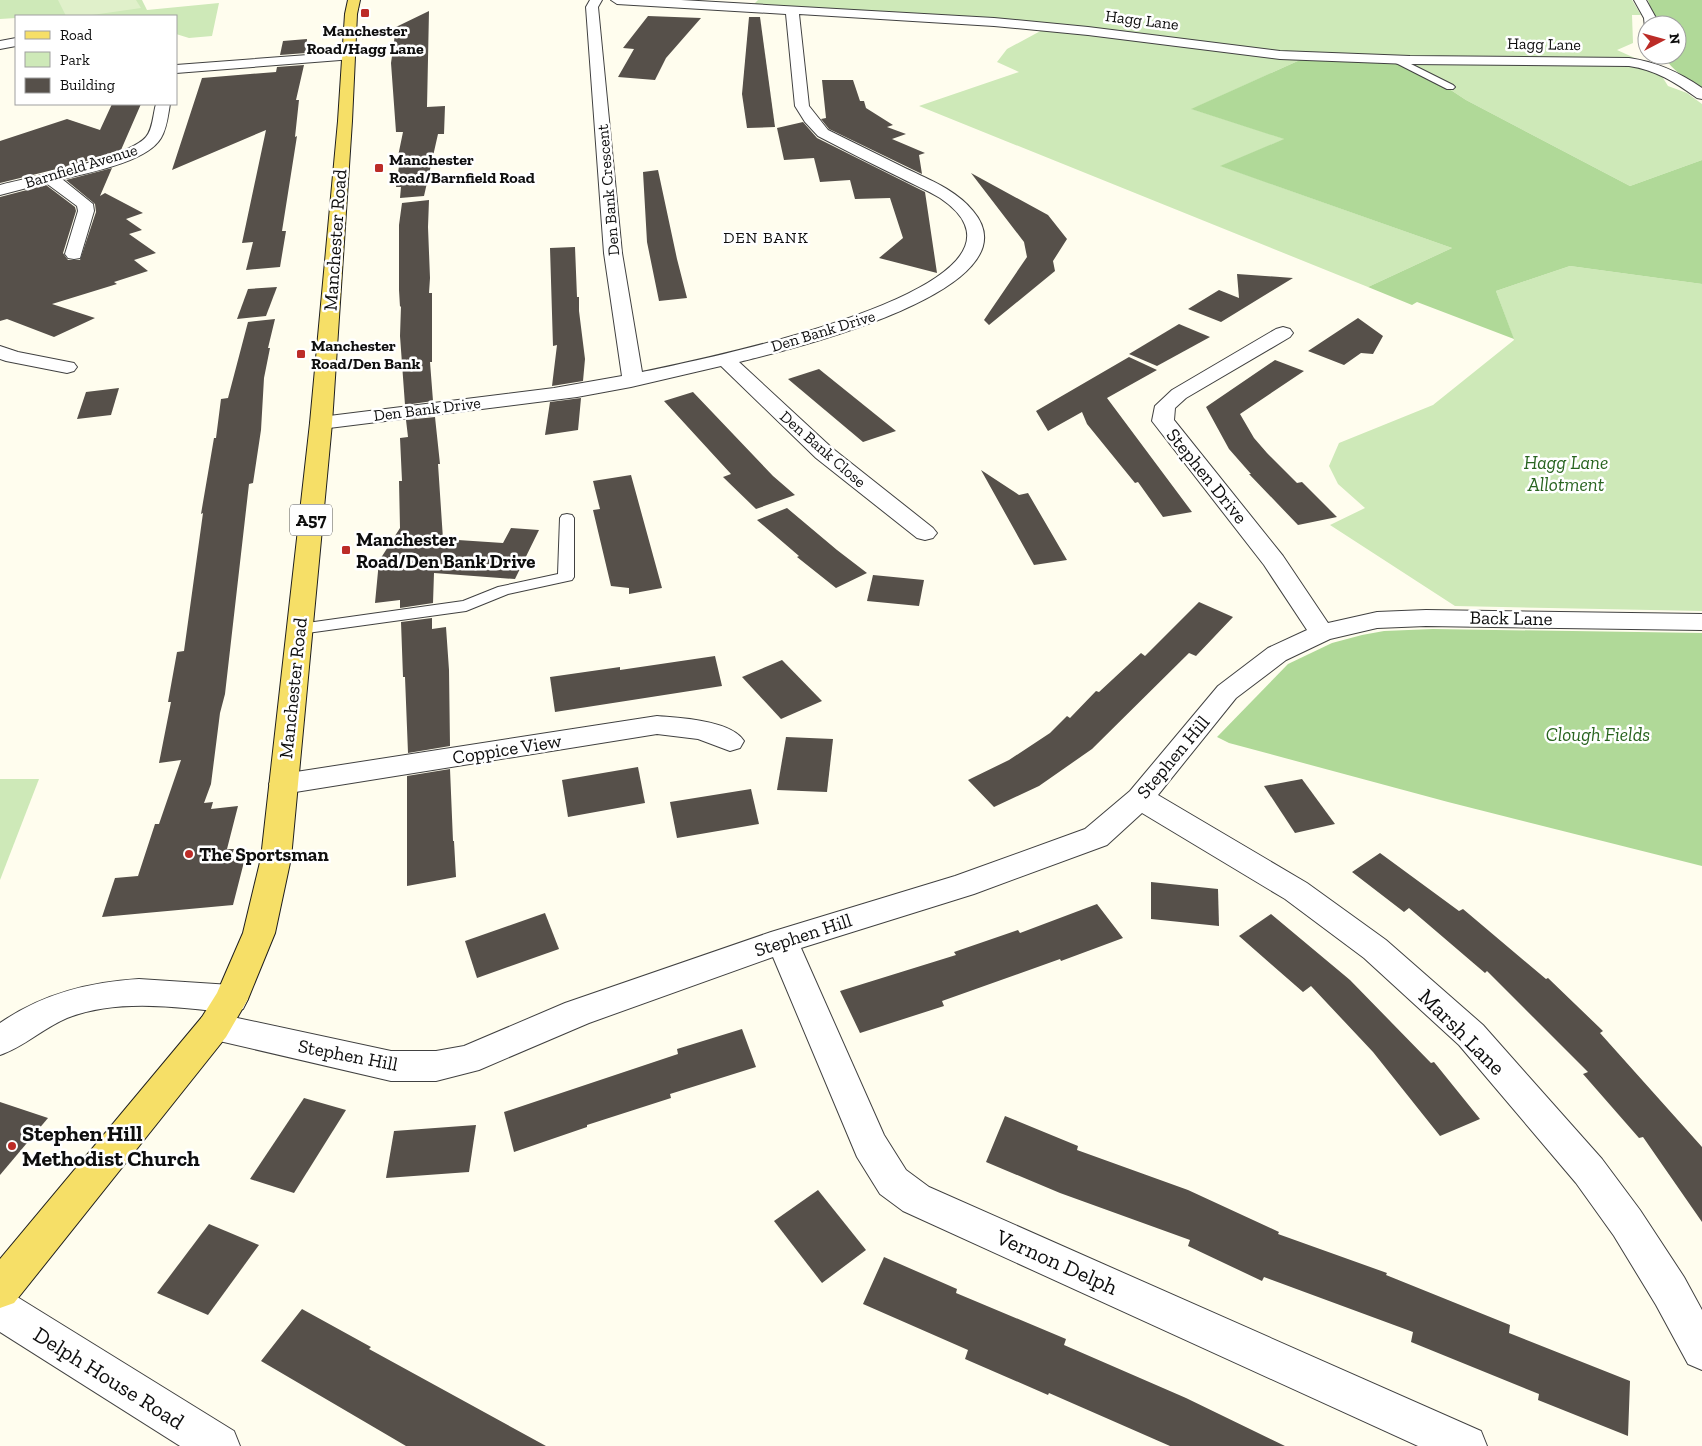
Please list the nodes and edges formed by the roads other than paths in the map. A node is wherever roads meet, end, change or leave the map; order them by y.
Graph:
1 (354, 0) edge
2 (596, 0) edge
3 (617, 0) edge
4 (1640, 0) edge
5 (792, 10) junction
6 (1648, 15) edge
7 (15, 42) edge
8 (0, 45) edge
9 (348, 56) junction
10 (1397, 60) junction
11 (1637, 61) edge
12 (1660, 65) edge
13 (178, 69) edge
14 (1450, 87) dead end
15 (1702, 95) edge
16 (163, 105) edge
17 (48, 177) junction
18 (0, 190) edge
19 (74, 254) dead end
20 (1283, 333) dead end
21 (0, 352) edge
22 (725, 359) junction
23 (67, 367) dead end
24 (633, 380) junction
25 (320, 422) junction
26 (568, 518) dead end
27 (925, 533) dead end
28 (1702, 622) edge
29 (300, 629) junction
30 (1322, 632) junction
31 (730, 741) dead end
32 (283, 784) junction
33 (1140, 798) junction
34 (782, 941) junction
35 (222, 1013) junction
36 (0, 1041) edge
37 (0, 1289) edge
38 (0, 1309) edge
39 (1702, 1350) edge
40 (219, 1446) edge
41 (1466, 1446) edge

1 - 9 main road, Manchester Road / A57
2 - 24 street, Den Bank Crescent
3 - 5 street, Hagg Lane
4 - 6 street
5 - 10 street, Hagg Lane
5 - 22 street, Den Bank Drive
7 - 8 street
9 - 13 street
9 - 25 main road, Manchester Road / A57
10 - 11 street, Hagg Lane
10 - 14 lane
12 - 15 street, Hagg Lane
16 - 17 street, Barnfield Avenue
17 - 18 street, Barnfield Avenue
17 - 19 street
20 - 30 street, Stephen Drive
21 - 23 street
22 - 24 street, Den Bank Drive
22 - 27 street, Den Bank Close
24 - 25 street, Den Bank Drive
25 - 29 main road, Manchester Road / A57
26 - 29 lane
28 - 30 street, Back Lane
29 - 32 main road, Manchester Road / A57
30 - 33 street, Stephen Hill
31 - 32 street, Coppice View
32 - 35 main road, Manchester Road / A57
33 - 34 street, Stephen Hill
33 - 39 street, Marsh Lane
34 - 35 street, Stephen Hill
34 - 41 street, Vernon Delph
35 - 36 street, Stephen Hill
35 - 37 main road, Manchester Road / A57
38 - 40 street, Delph House Road

